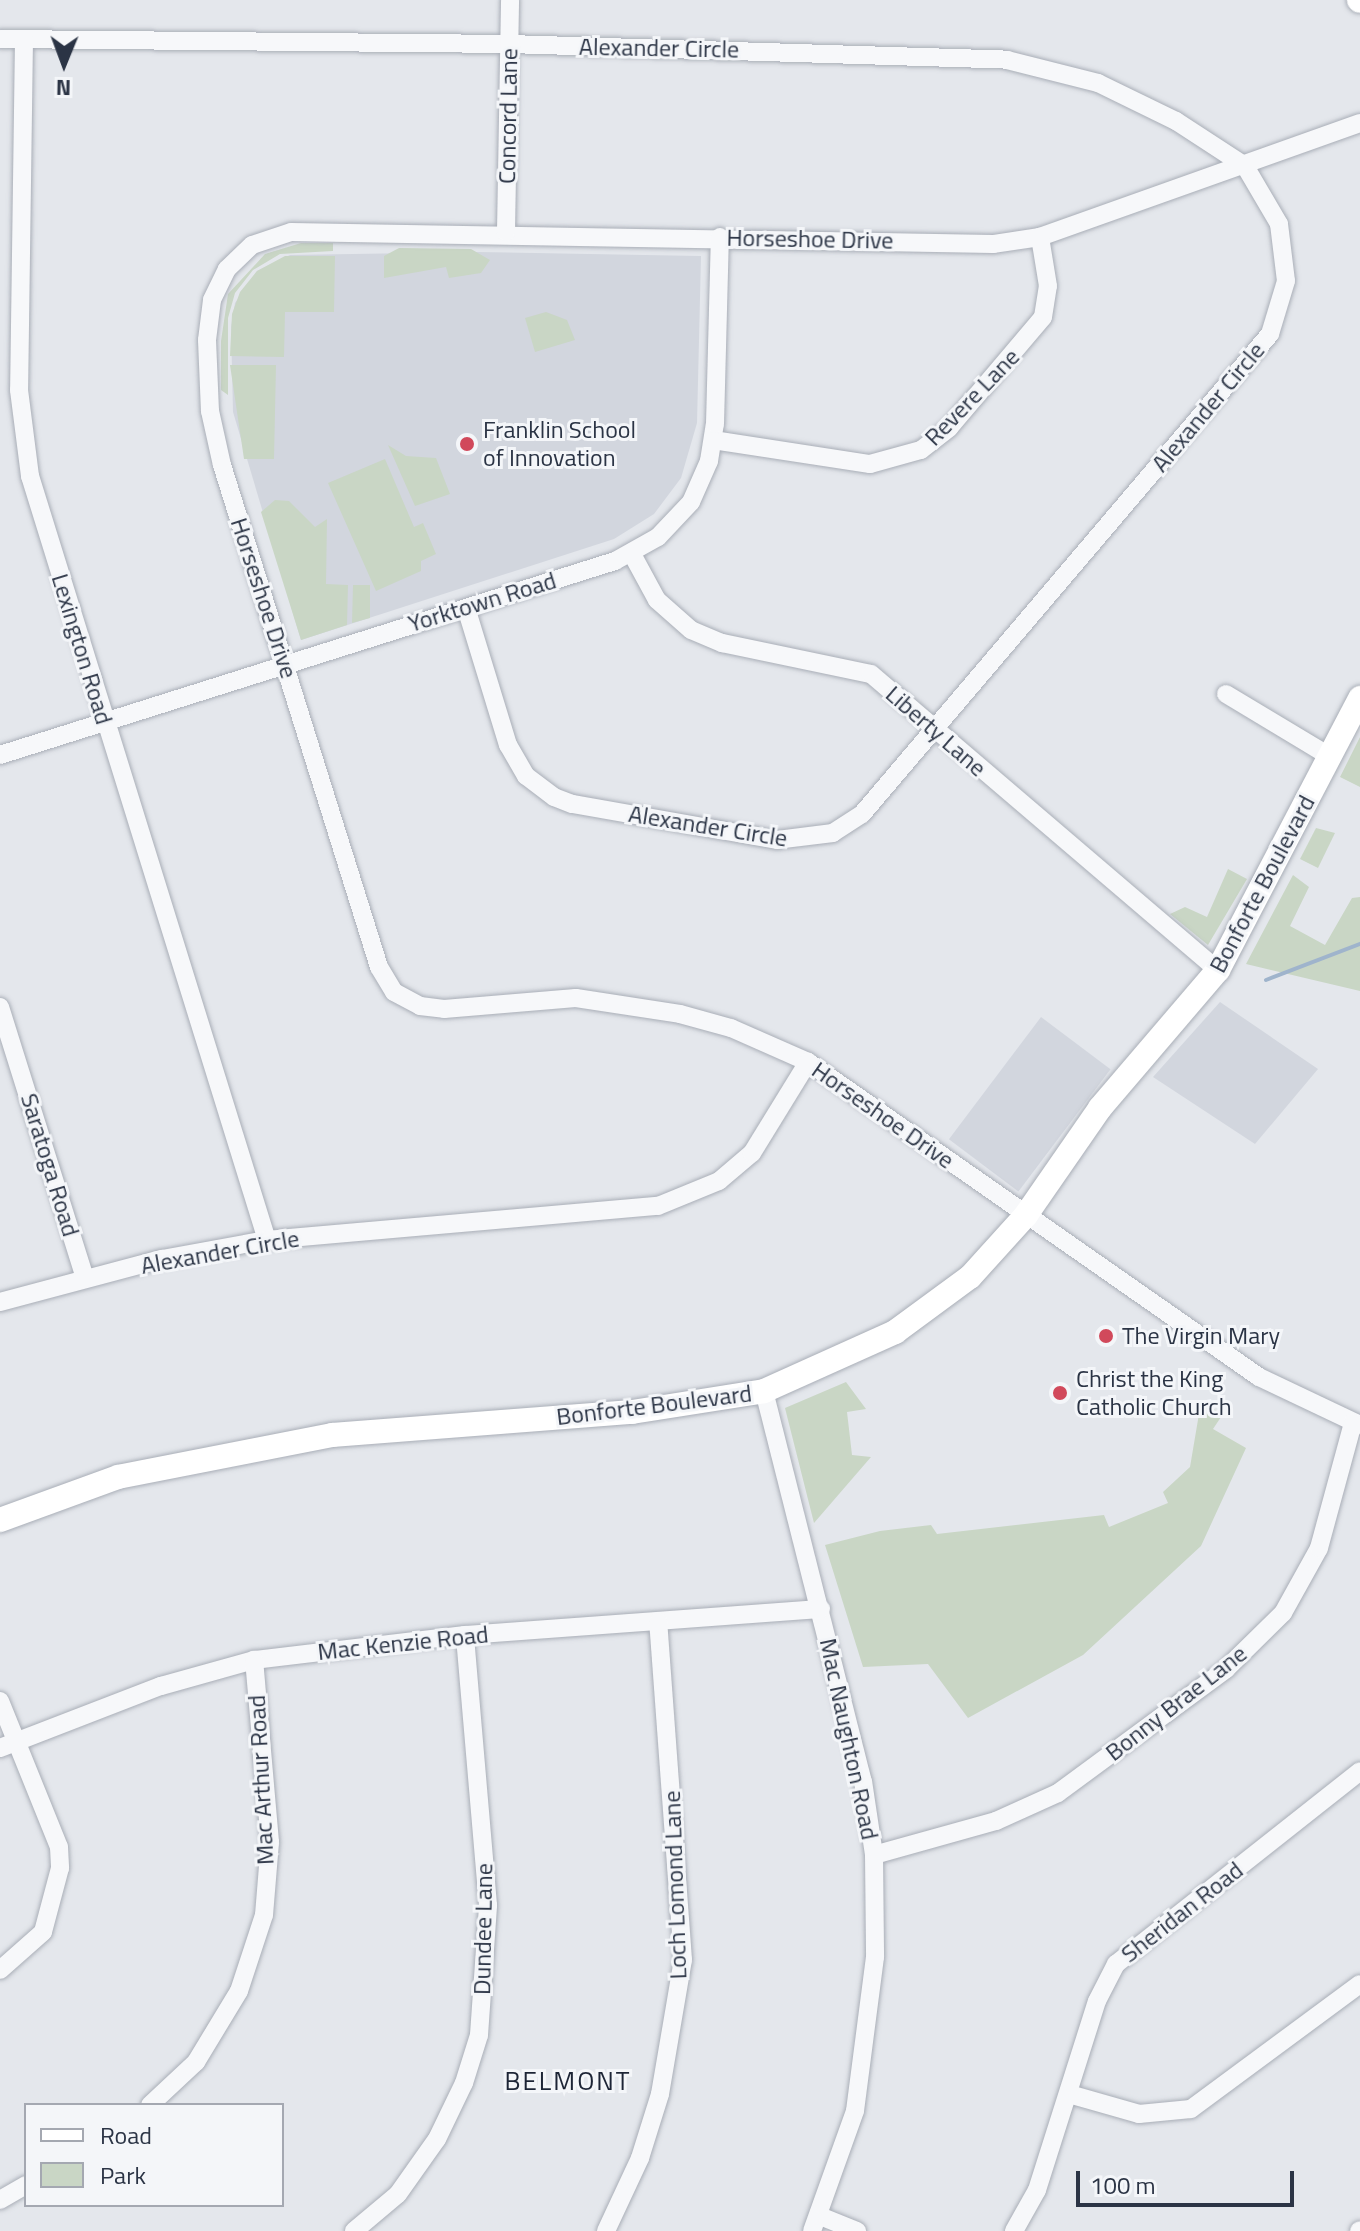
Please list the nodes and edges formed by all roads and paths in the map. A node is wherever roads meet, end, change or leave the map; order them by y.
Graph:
1 (510, 0) edge
2 (0, 39) edge
3 (24, 39) junction
4 (509, 44) junction
5 (1360, 123) edge
6 (1245, 166) junction
7 (506, 232) junction
8 (720, 237) junction
9 (1040, 237) junction
10 (713, 440) junction
11 (632, 554) junction
12 (466, 608) junction
13 (285, 662) junction
14 (1226, 694) dead end
15 (1360, 698) edge
16 (104, 721) junction
17 (933, 729) junction
18 (0, 755) edge
19 (1329, 756) junction
20 (1218, 970) junction
21 (0, 1007) edge
22 (808, 1062) junction
23 (1026, 1215) junction
24 (267, 1240) junction
25 (85, 1278) junction
26 (0, 1302) edge
27 (764, 1391) junction
28 (1356, 1424) edge
29 (0, 1520) edge
30 (821, 1609) junction
31 (658, 1622) junction
32 (465, 1635) junction
33 (254, 1660) junction
34 (0, 1701) edge
35 (18, 1739) junction
36 (0, 1748) edge
37 (1360, 1771) edge
38 (874, 1855) junction
39 (0, 1970) edge
40 (1360, 1984) edge
41 (1069, 2094) junction
42 (152, 2103) edge
43 (24, 2186) edge
44 (0, 2200) edge
45 (816, 2223) edge
46 (354, 2231) edge
47 (606, 2231) edge
48 (857, 2231) edge
49 (1014, 2231) edge

1 - 4 street, Concord Lane
2 - 3 street, Alexander Circle
3 - 4 street, Alexander Circle
3 - 16 street, Lexington Road
4 - 6 street, Alexander Circle
4 - 7 street, Concord Lane
5 - 6 street, Horseshoe Drive
6 - 9 street, Horseshoe Drive
6 - 17 street, Alexander Circle
7 - 8 street, Horseshoe Drive
7 - 13 street, Horseshoe Drive
8 - 9 street, Horseshoe Drive
8 - 10 street, Yorktown Road
9 - 10 street, Revere Lane
10 - 11 street, Yorktown Road
11 - 12 street, Yorktown Road
11 - 17 street, Liberty Lane
12 - 13 street, Yorktown Road
12 - 17 street, Alexander Circle
13 - 16 street, Yorktown Road
13 - 22 street, Horseshoe Drive
14 - 19 street
15 - 19 main road, Bonforte Boulevard
16 - 18 street, Yorktown Road
16 - 24 street, Lexington Road
17 - 20 street, Liberty Lane
19 - 20 main road, Bonforte Boulevard
20 - 23 main road, Bonforte Boulevard
21 - 25 street, Saratoga Road
22 - 23 street, Horseshoe Drive
22 - 24 street, Alexander Circle
23 - 27 main road, Bonforte Boulevard
23 - 28 street, Horseshoe Drive
24 - 25 street, Alexander Circle
25 - 26 street, Alexander Circle
27 - 29 main road, Bonforte Boulevard
27 - 30 street, Mac Naughton Road
28 - 38 street, Bonny Brae Lane
30 - 31 street, Mac Kenzie Road
30 - 38 street, Mac Naughton Road
31 - 32 street, Mac Kenzie Road
31 - 47 street, Loch Lomond Lane
32 - 33 street, Mac Kenzie Road
32 - 46 street, Dundee Lane
33 - 35 street, Mac Kenzie Road
33 - 42 street, Mac Arthur Road
34 - 35 street
35 - 36 street, Mac Kenzie Road
35 - 39 street
37 - 41 street, Sheridan Road
38 - 45 street, Mac Naughton Road
40 - 41 street
41 - 49 street, Sheridan Road
43 - 44 street
45 - 48 street

